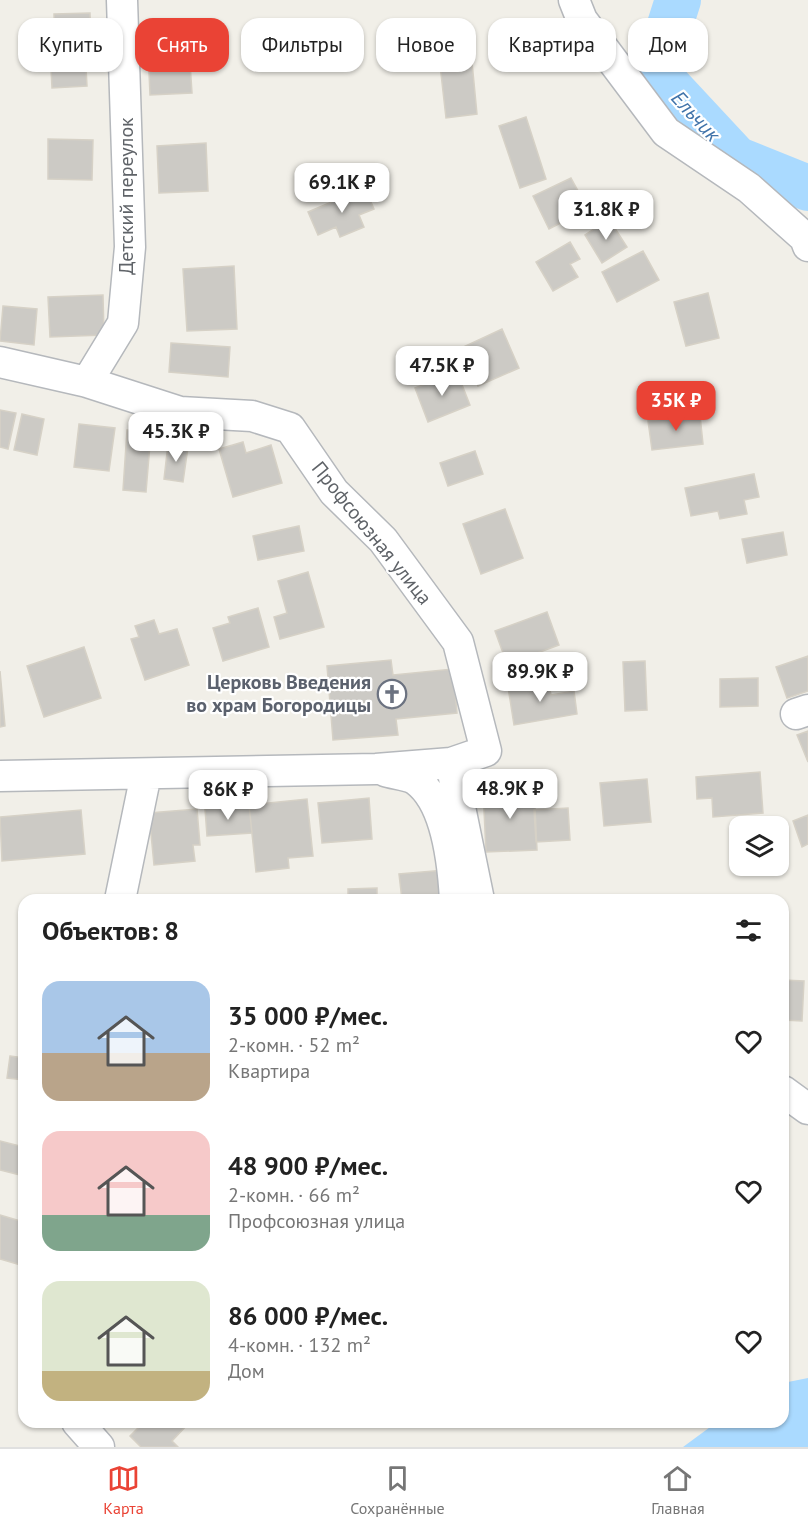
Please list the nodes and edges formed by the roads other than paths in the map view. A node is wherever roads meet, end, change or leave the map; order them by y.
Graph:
1 (122, 0) edge
2 (574, 0) edge
3 (808, 246) edge
4 (0, 362) edge
5 (87, 382) junction
6 (451, 763) junction
7 (376, 769) junction
8 (146, 774) junction
9 (0, 776) edge
10 (121, 894) edge
11 (453, 894) edge
12 (477, 894) edge
13 (789, 1095) edge
14 (808, 1109) edge
15 (82, 1428) edge
16 (99, 1447) edge

1 - 5 street, Детский переулок
2 - 3 street
4 - 5 street, Профсоюзная улица
5 - 6 street, Профсоюзная улица
6 - 7 street
6 - 12 street
7 - 8 street
7 - 11 street
8 - 9 street
8 - 10 street
13 - 14 street
15 - 16 street

